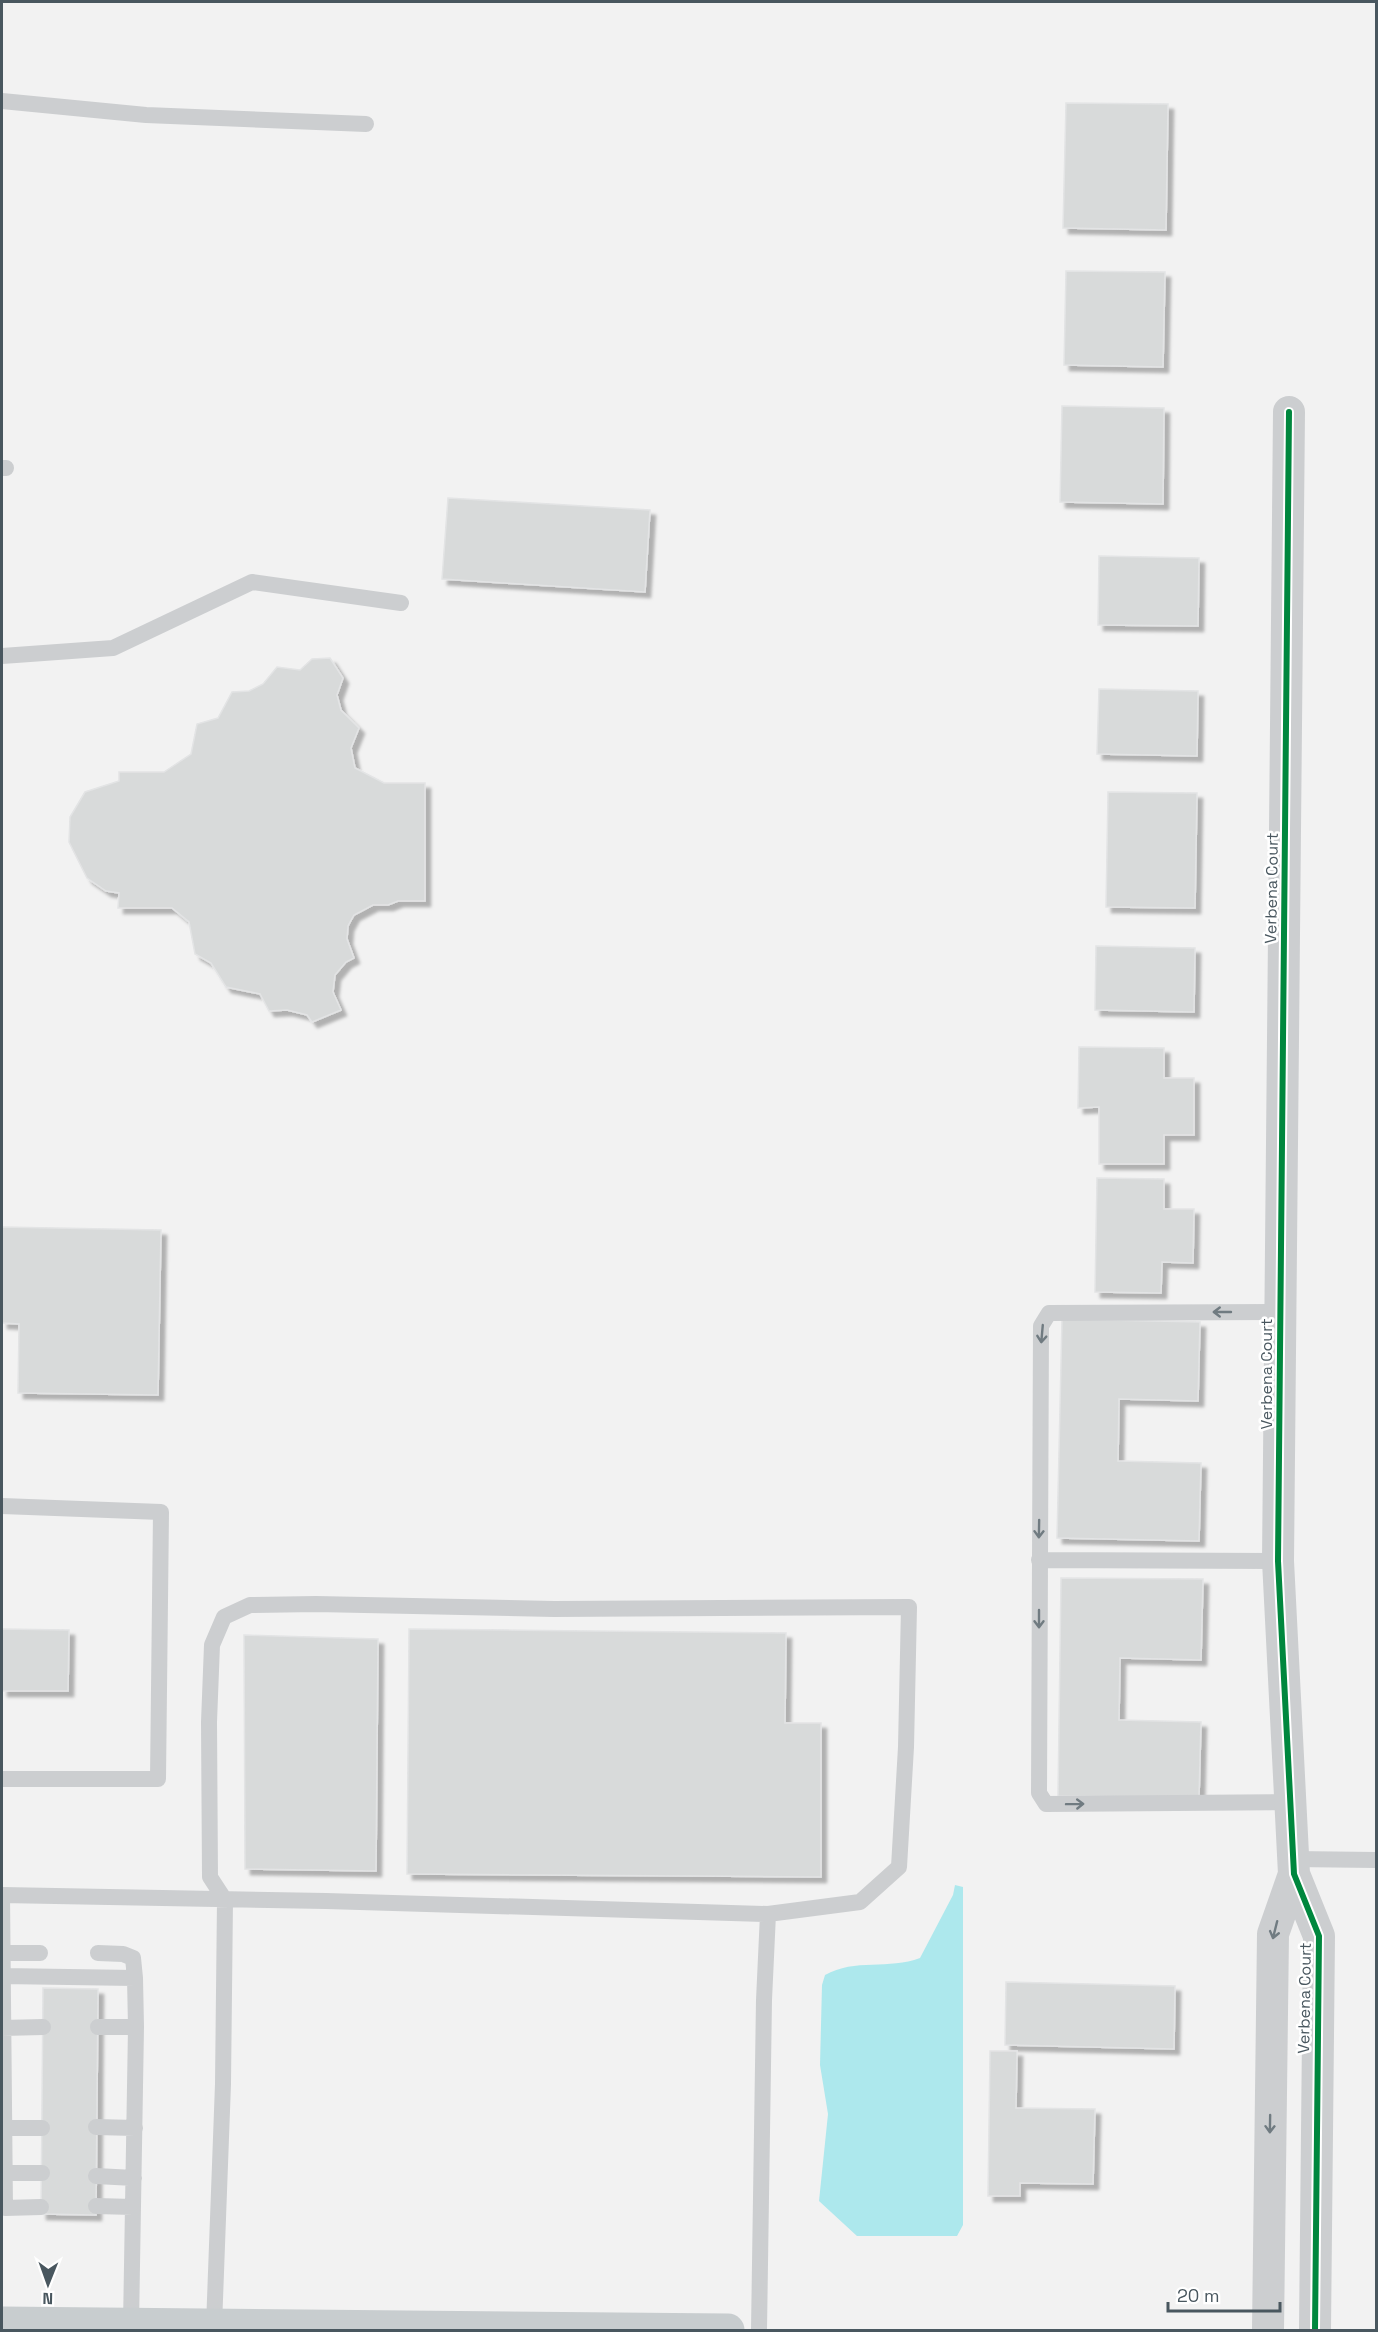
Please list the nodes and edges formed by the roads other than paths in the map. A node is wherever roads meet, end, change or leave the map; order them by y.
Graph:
1 (2, 101) edge
2 (366, 124) dead end
3 (1289, 412) dead end
4 (401, 603) dead end
5 (2, 656) edge
6 (1280, 1312) junction
7 (2, 1506) edge
8 (1039, 1560) junction
9 (1278, 1561) junction
10 (2, 1779) edge
11 (1291, 1802) junction
12 (1377, 1860) edge
13 (1294, 1867) junction
14 (2, 1895) edge
15 (225, 1900) junction
16 (768, 1914) junction
17 (2, 1953) edge
18 (40, 1953) dead end
19 (98, 1953) dead end
20 (2, 1976) edge
21 (135, 1978) junction
22 (136, 2026) junction
23 (43, 2027) dead end
24 (98, 2027) dead end
25 (2, 2028) edge
26 (96, 2127) dead end
27 (3, 2128) junction
28 (42, 2128) dead end
29 (135, 2128) junction
30 (5, 2174) junction
31 (42, 2174) dead end
32 (96, 2176) dead end
33 (134, 2178) junction
34 (96, 2206) dead end
35 (41, 2207) dead end
36 (133, 2207) junction
37 (2, 2323) edge
38 (130, 2325) junction
39 (214, 2326) junction
40 (728, 2331) edge
41 (759, 2331) edge
42 (1268, 2331) edge
43 (1314, 2331) edge

1 - 2 lane
3 - 6 street, Verbena Court
4 - 5 lane
6 -> 8 lane
6 - 9 street, Verbena Court
7 - 10 lane
8 - 9 lane
8 -> 11 lane
9 - 11 street, Verbena Court
11 - 13 street, Verbena Court
12 - 13 lane
13 -> 42 street, Verbena Court
13 - 43 street, Verbena Court
14 - 15 lane
14 - 17 lane
15 - 16 lane
15 - 16 lane
15 - 39 lane
16 - 41 lane
17 - 18 lane
17 - 20 lane
19 - 21 lane
20 - 21 lane
20 - 25 lane
21 - 22 lane
22 - 24 lane
22 - 29 lane
23 - 25 lane
25 - 27 lane
26 - 29 lane
27 - 28 lane
27 - 30 lane
29 - 33 lane
30 - 31 lane
30 - 35 lane
32 - 33 lane
33 - 36 lane
34 - 36 lane
36 - 38 lane
37 - 38 main road
38 - 39 main road
39 - 40 main road

